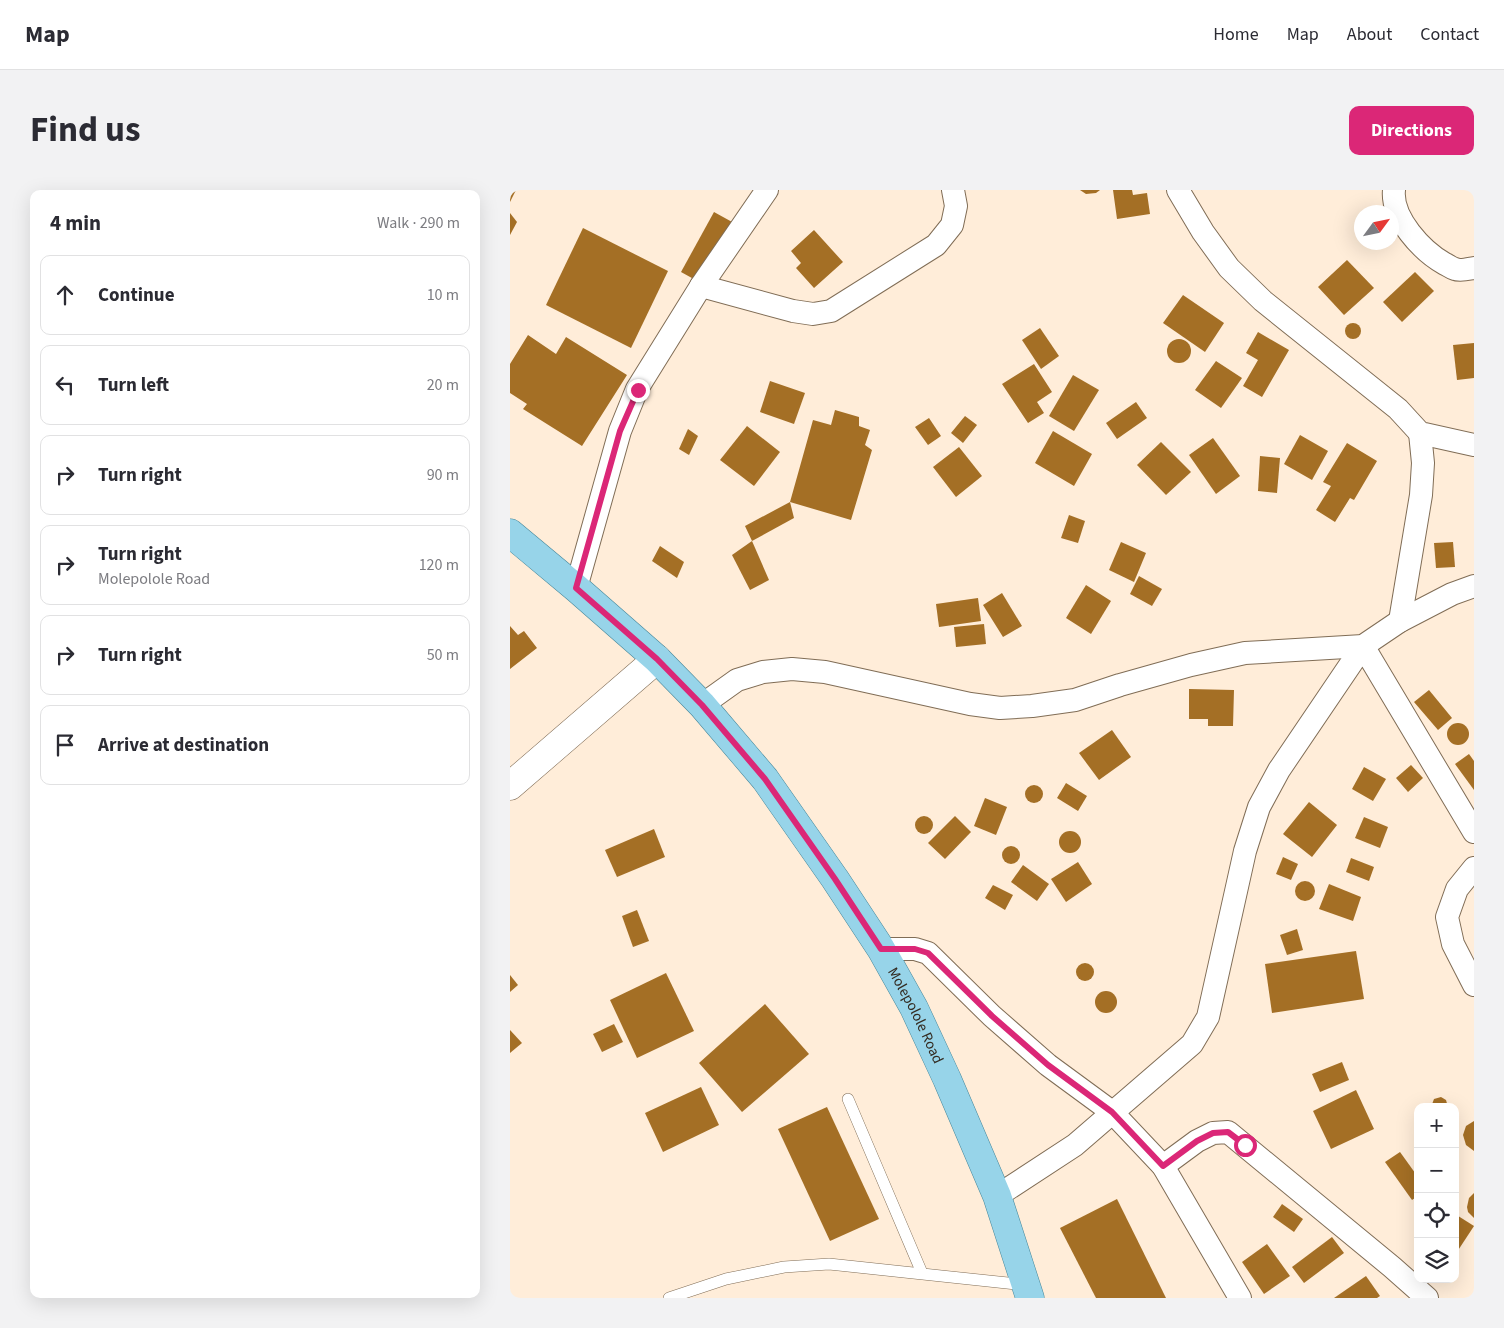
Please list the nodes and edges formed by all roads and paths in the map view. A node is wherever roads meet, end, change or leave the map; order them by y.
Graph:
1 (767, 190) edge
2 (953, 190) edge
3 (1178, 190) edge
4 (1394, 190) edge
5 (1474, 268) edge
6 (701, 286) junction
7 (1420, 433) junction
8 (1474, 445) edge
9 (510, 533) edge
10 (1474, 586) edge
11 (576, 588) junction
12 (1400, 620) junction
13 (1364, 646) junction
14 (657, 659) junction
15 (702, 705) junction
16 (510, 786) edge
17 (1474, 832) edge
18 (1474, 868) edge
19 (881, 949) junction
20 (1474, 985) edge
21 (848, 1099) dead end
22 (1112, 1112) junction
23 (1163, 1166) junction
24 (997, 1196) junction
25 (922, 1274) junction
26 (1028, 1291) edge
27 (669, 1298) edge
28 (1240, 1298) edge
29 (1427, 1298) edge

1 - 6 street
2 - 6 street
3 - 7 street
4 - 5 street
6 - 11 street
7 - 8 street
7 - 12 street
9 - 11 main road, Molepolole Road
10 - 12 street
11 - 14 main road, Molepolole Road
12 - 13 street
13 - 15 street
13 - 17 street
13 - 22 street
14 - 15 main road, Molepolole Road
14 - 16 street
15 - 19 main road, Molepolole Road
18 - 20 street
19 - 22 street
19 - 24 main road, Molepolole Road
21 - 25 lane
22 - 23 street
22 - 24 street
23 - 28 street
23 - 29 street
24 - 26 main road, Molepolole Road
25 - 26 lane
25 - 27 lane

